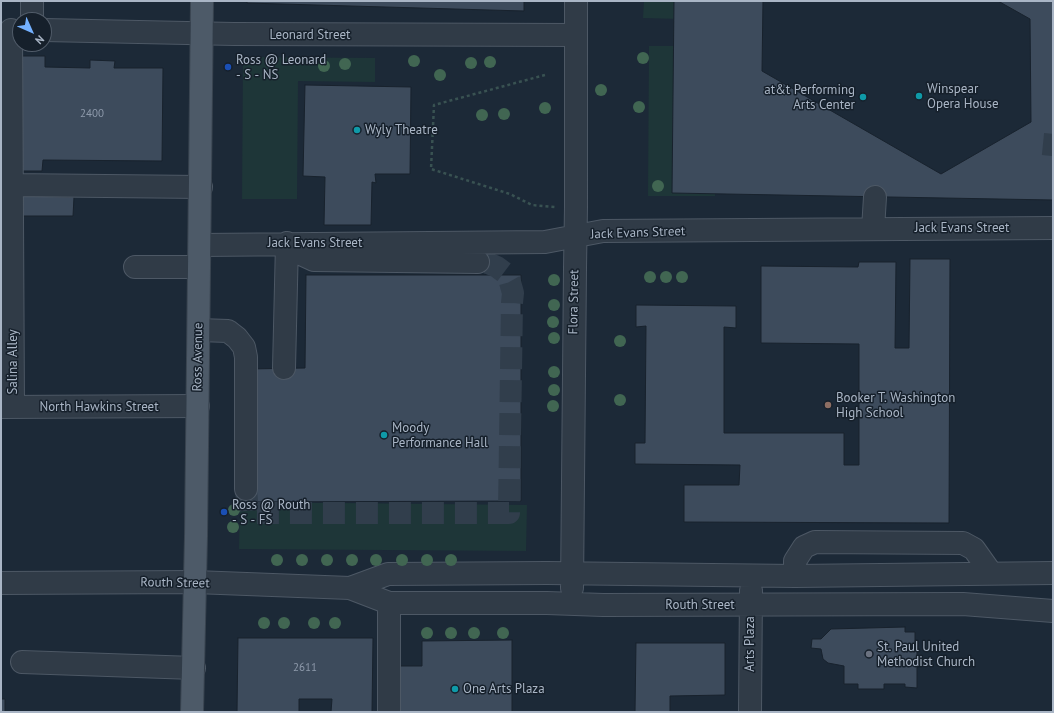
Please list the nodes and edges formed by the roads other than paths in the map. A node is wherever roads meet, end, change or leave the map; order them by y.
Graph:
1 (32, 1) edge
2 (202, 1) edge
3 (576, 1) edge
4 (32, 12) edge
5 (11, 30) edge
6 (52, 30) edge
7 (202, 34) junction
8 (576, 35) junction
9 (11, 185) junction
10 (201, 187) junction
11 (875, 197) dead end
12 (1053, 228) edge
13 (873, 229) junction
14 (576, 236) junction
15 (287, 243) junction
16 (200, 245) junction
17 (478, 262) tunnel mouth
18 (135, 267) dead end
19 (199, 267) junction
20 (199, 330) junction
21 (284, 368) dead end
22 (198, 406) junction
23 (7, 407) edge
24 (246, 489) tunnel mouth
25 (572, 573) junction
26 (991, 573) junction
27 (1053, 573) edge
28 (751, 575) junction
29 (795, 576) junction
30 (195, 582) junction
31 (1, 583) edge
32 (350, 588) junction
33 (389, 603) junction
34 (572, 604) junction
35 (751, 605) junction
36 (1053, 611) edge
37 (22, 662) dead end
38 (194, 668) junction
39 (192, 712) edge
40 (389, 712) edge
41 (750, 712) edge

1 - 4 street
2 - 7 main road, Ross Avenue
3 - 8 street, Flora Street
5 - 9 street, Salina Alley
6 - 7 street, Leonard Street
7 - 8 street, Leonard Street
7 - 10 main road, Ross Avenue
8 - 14 street, Flora Street
9 - 10 street
9 - 23 street, Salina Alley
10 - 16 main road, Ross Avenue
11 - 13 street
12 - 13 street, Jack Evans Street
13 - 14 street, Jack Evans Street
14 - 15 street, Jack Evans Street
14 - 25 street, Flora Street
15 - 16 street, Jack Evans Street
15 - 17 street
15 - 21 street
16 - 19 main road, Ross Avenue
18 - 19 street
19 - 20 main road, Ross Avenue
20 - 22 main road, Ross Avenue
20 - 24 street
22 - 23 street, North Hawkins Street
22 - 30 main road, Ross Avenue
25 - 28 street, Routh Street
25 - 32 street, Routh Street
25 - 34 street, Flora Street
26 - 27 street, Routh Street
26 - 29 street, Routh Street
26 - 29 street
28 - 29 street, Routh Street
28 - 35 street, Arts Plaza
30 - 31 street, Routh Street
30 - 32 street, Routh Street
30 - 38 main road, Ross Avenue
32 - 33 street, Routh Street
33 - 34 street, Routh Street
33 - 40 street
34 - 35 street, Routh Street
35 - 36 street, Routh Street
35 - 41 street, Arts Plaza
37 - 38 street
38 - 39 main road, Ross Avenue

